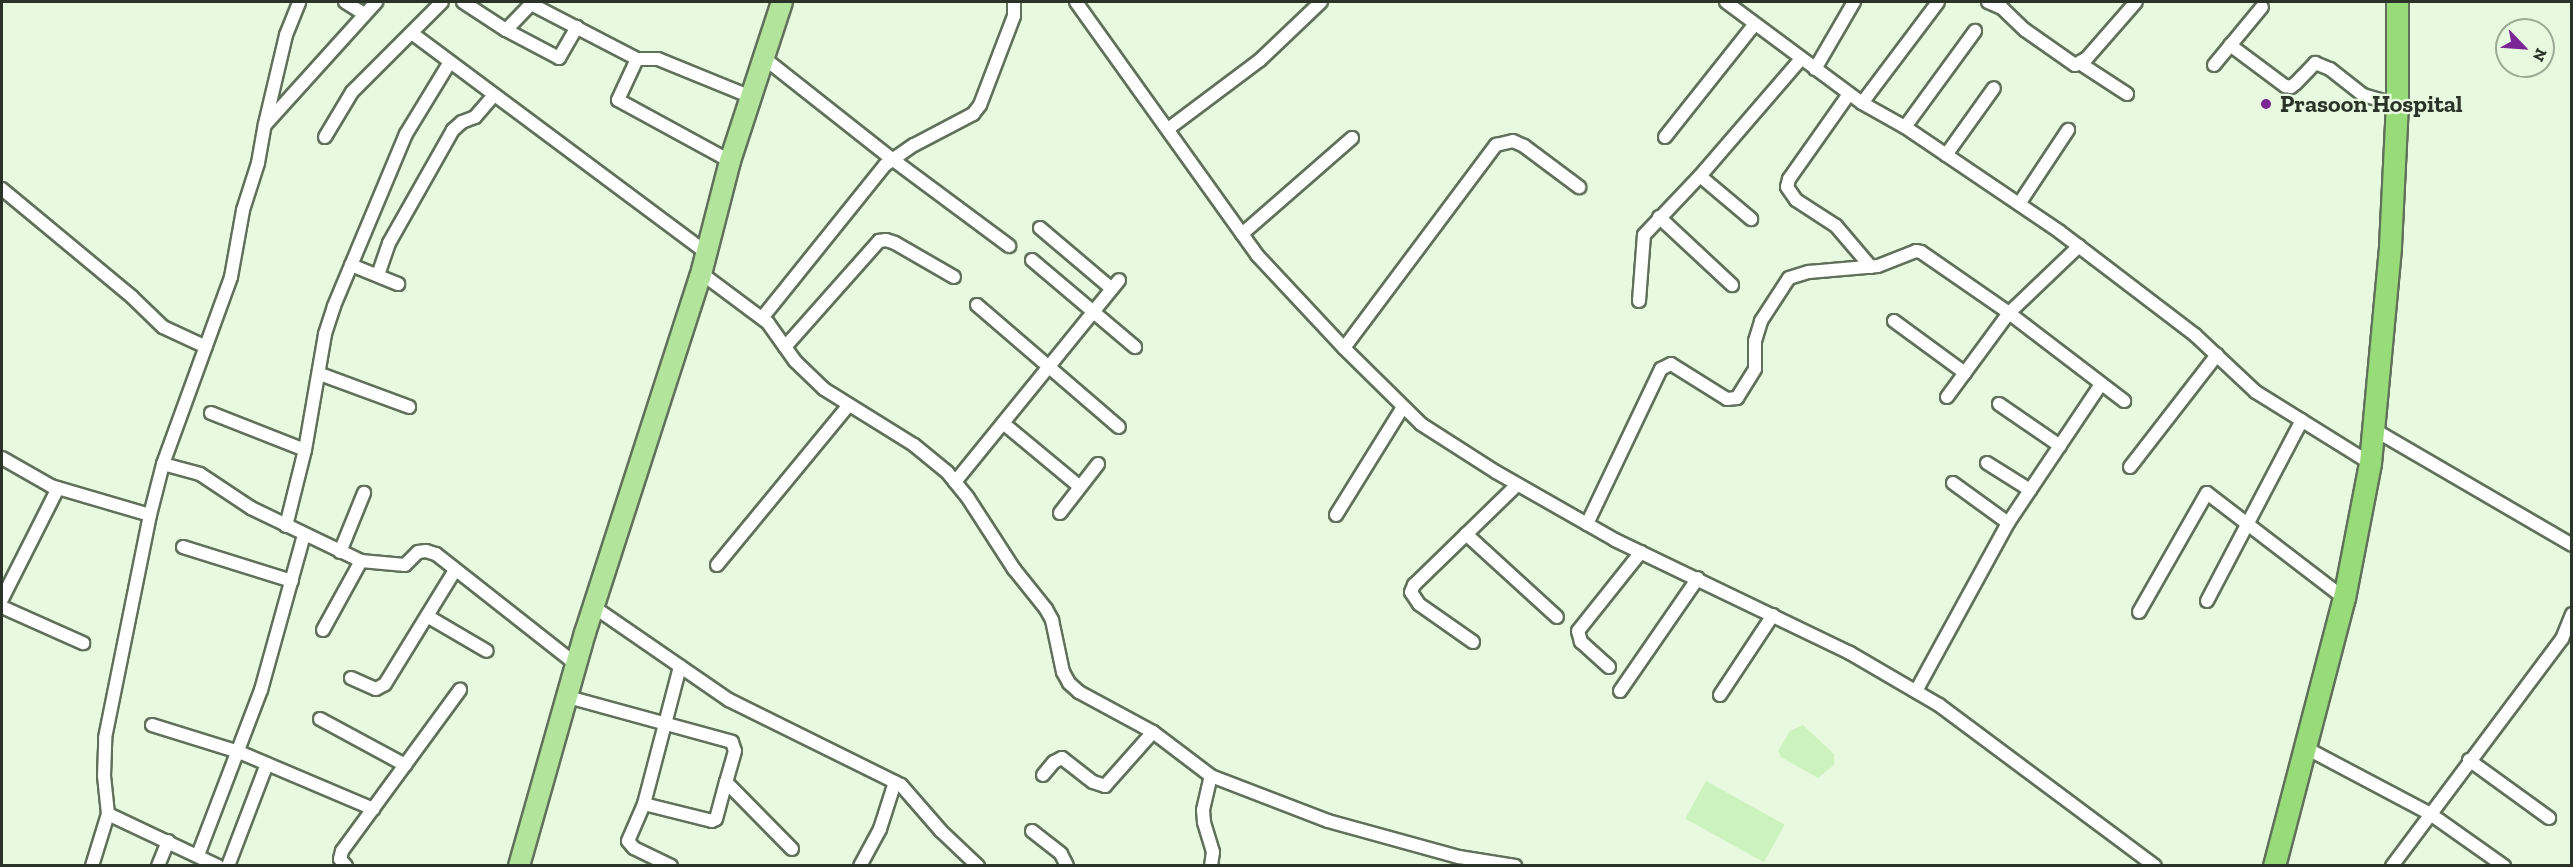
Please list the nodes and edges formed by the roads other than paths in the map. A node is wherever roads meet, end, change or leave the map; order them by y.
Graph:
1 (299, 2) edge
2 (345, 2) edge
3 (376, 2) edge
4 (442, 2) edge
5 (463, 2) edge
6 (782, 2) edge
7 (1014, 2) edge
8 (1076, 2) edge
9 (1321, 2) edge
10 (1726, 2) edge
11 (1854, 2) edge
12 (1938, 2) edge
13 (1988, 2) edge
14 (2136, 2) edge
15 (2397, 2) edge
16 (532, 3) edge
17 (2262, 7) dead end
18 (364, 14) junction
19 (1754, 25) junction
20 (577, 27) junction
21 (506, 30) junction
22 (1975, 31) dead end
23 (413, 34) junction
24 (2230, 45) junction
25 (764, 58) junction
26 (637, 59) junction
27 (1801, 59) junction
28 (450, 62) junction
29 (2081, 64) junction
30 (2214, 65) dead end
31 (1815, 69) junction
32 (1994, 88) dead end
33 (494, 94) junction
34 (1849, 94) junction
35 (2127, 94) dead end
36 (751, 97) junction
37 (1862, 103) junction
38 (2397, 105) junction
39 (265, 125) junction
40 (1905, 127) junction
41 (1168, 129) junction
42 (2068, 130) dead end
43 (325, 137) dead end
44 (1665, 137) dead end
45 (1352, 138) dead end
46 (1946, 155) junction
47 (892, 159) junction
48 (730, 161) junction
49 (1700, 176) junction
50 (1579, 187) dead end
51 (2, 189) edge
52 (2019, 204) junction
53 (1659, 217) junction
54 (1751, 219) dead end
55 (1040, 228) dead end
56 (1242, 234) junction
57 (1009, 246) dead end
58 (2079, 246) junction
59 (706, 252) junction
60 (1032, 260) dead end
61 (351, 265) junction
62 (1871, 267) junction
63 (701, 273) junction
64 (378, 276) junction
65 (954, 277) dead end
66 (398, 284) dead end
67 (1732, 285) dead end
68 (1639, 301) dead end
69 (977, 305) dead end
70 (1094, 312) junction
71 (2009, 313) junction
72 (762, 318) junction
73 (1894, 321) dead end
74 (206, 347) junction
75 (1135, 347) dead end
76 (786, 348) junction
77 (1344, 348) junction
78 (2217, 355) junction
79 (1049, 367) junction
80 (320, 374) junction
81 (1965, 374) junction
82 (2101, 384) junction
83 (1947, 397) dead end
84 (2124, 401) dead end
85 (2000, 404) dead end
86 (849, 405) junction
87 (409, 407) dead end
88 (1403, 407) junction
89 (211, 413) dead end
90 (2302, 420) junction
91 (1003, 423) junction
92 (1119, 427) dead end
93 (2373, 429) junction
94 (2060, 446) junction
95 (305, 450) junction
96 (2, 458) edge
97 (1987, 463) dead end
98 (2370, 463) junction
99 (163, 464) junction
100 (1098, 464) dead end
101 (2130, 467) dead end
102 (955, 482) junction
103 (1953, 483) dead end
104 (1517, 484) junction
105 (1080, 487) junction
106 (58, 488) junction
107 (2030, 490) junction
108 (363, 493) dead end
109 (1060, 513) dead end
110 (150, 514) junction
111 (1336, 514) dead end
112 (1587, 524) junction
113 (2008, 524) junction
114 (2250, 524) junction
115 (286, 526) junction
116 (1466, 534) junction
117 (304, 535) junction
118 (2571, 546) edge
119 (183, 547) dead end
120 (340, 552) junction
121 (1641, 552) junction
122 (361, 561) junction
123 (717, 565) dead end
124 (455, 570) junction
125 (1698, 578) junction
126 (292, 581) junction
127 (2344, 598) junction
128 (2, 599) edge
129 (2207, 601) dead end
130 (2, 607) edge
131 (594, 607) junction
132 (2139, 612) dead end
133 (2571, 614) edge
134 (1773, 615) junction
135 (427, 616) junction
136 (1557, 617) dead end
137 (323, 630) dead end
138 (1473, 642) dead end
139 (83, 643) dead end
140 (487, 651) dead end
141 (577, 665) junction
142 (680, 667) junction
143 (1609, 667) dead end
144 (351, 678) dead end
145 (460, 690) dead end
146 (1620, 691) dead end
147 (1916, 691) junction
148 (1720, 695) dead end
149 (568, 697) junction
150 (320, 719) dead end
151 (667, 723) junction
152 (152, 725) dead end
153 (1153, 732) junction
154 (2306, 748) junction
155 (239, 752) junction
156 (2469, 760) junction
157 (267, 764) junction
158 (405, 765) junction
159 (1043, 775) dead end
160 (1211, 776) junction
161 (726, 782) junction
162 (895, 782) junction
163 (644, 804) junction
164 (373, 809) junction
165 (2429, 813) junction
166 (108, 814) junction
167 (2549, 818) dead end
168 (1032, 831) dead end
169 (168, 841) junction
170 (792, 849) dead end
171 (198, 855) junction
172 (92, 866) edge
173 (158, 866) edge
174 (218, 866) edge
175 (228, 866) edge
176 (346, 866) edge
177 (519, 866) edge
178 (671, 866) edge
179 (860, 866) edge
180 (978, 866) edge
181 (1067, 866) edge
182 (1211, 866) edge
183 (1515, 866) edge
184 (2155, 866) edge
185 (2274, 866) edge
186 (2392, 866) edge
187 (2504, 866) edge

1 - 39 street
2 - 18 street
3 - 18 street
4 - 23 street
5 - 21 street
6 - 25 main road
7 - 47 street
8 - 41 street
9 - 41 street
10 - 19 street
11 - 31 street
12 - 37 street
13 - 29 street
14 - 29 street
15 - 38 highway
16 - 20 street
16 - 21 street
17 - 24 street
18 - 39 street
19 - 27 street
19 - 44 street
20 - 21 street
20 - 26 street
22 - 40 street
23 - 28 street
23 - 43 street
24 - 30 street
24 - 38 street
25 - 36 main road
25 - 47 street
26 - 36 street
26 - 48 street
27 - 31 street
27 - 49 street
28 - 33 street
28 - 61 street
29 - 35 street
31 - 34 street
32 - 46 street
33 - 59 street
33 - 64 street
34 - 37 street
34 - 62 street
36 - 48 main road
37 - 40 street
38 - 93 highway
39 - 74 street
40 - 46 street
41 - 56 street
42 - 52 street
45 - 56 street
46 - 52 street
47 - 57 street
47 - 72 street
48 - 59 main road
49 - 53 street
49 - 54 street
50 - 77 street
51 - 74 street
52 - 58 street
53 - 67 street
53 - 68 street
55 - 70 street
56 - 77 street
58 - 71 street
58 - 78 street
59 - 63 main road
60 - 70 street
61 - 64 street
61 - 80 street
62 - 71 street
62 - 112 street
63 - 72 street
63 - 131 main road
64 - 66 street
65 - 76 street
69 - 79 street
70 - 75 street
70 - 79 street
71 - 81 street
71 - 82 street
72 - 76 street
73 - 81 street
74 - 99 street
76 - 86 street
77 - 88 street
78 - 90 street
78 - 101 street
79 - 91 street
79 - 92 street
80 - 87 street
80 - 95 street
81 - 83 street
82 - 84 street
82 - 94 street
85 - 94 street
86 - 102 street
86 - 123 street
88 - 104 street
88 - 111 street
89 - 95 street
90 - 98 street
90 - 114 street
91 - 102 street
91 - 105 street
93 - 98 highway
93 - 118 street
94 - 107 street
95 - 115 street
96 - 106 street
97 - 107 street
98 - 127 highway
99 - 110 street
99 - 115 street
100 - 105 street
102 - 153 street
103 - 113 street
104 - 112 street
104 - 116 street
105 - 109 street
106 - 110 street
106 - 128 street
107 - 113 street
108 - 120 street
110 - 166 street
112 - 121 street
113 - 147 street
114 - 127 street
114 - 129 street
114 - 132 street
115 - 117 street
116 - 136 street
116 - 138 street
117 - 120 street
117 - 126 street
119 - 126 street
120 - 122 street
121 - 125 street
121 - 143 street
122 - 124 street
122 - 137 street
124 - 135 street
124 - 141 street
125 - 134 street
125 - 146 street
126 - 155 street
127 - 154 highway
130 - 139 street
131 - 141 main road
131 - 142 street
133 - 156 street
134 - 147 street
134 - 148 street
135 - 140 street
135 - 144 street
141 - 149 main road
142 - 151 street
142 - 162 street
145 - 158 street
147 - 184 street
149 - 151 street
149 - 177 main road
150 - 158 street
151 - 161 street
151 - 163 street
152 - 155 street
153 - 159 street
153 - 160 street
154 - 165 street
154 - 185 highway
155 - 157 street
155 - 171 street
156 - 165 street
156 - 167 street
157 - 164 street
157 - 175 street
158 - 164 street
160 - 182 street
160 - 183 street
161 - 163 street
161 - 170 street
162 - 179 street
162 - 180 street
163 - 178 street
164 - 176 street
165 - 186 street
165 - 187 street
166 - 169 street
166 - 172 street
168 - 181 street
169 - 171 street
169 - 173 street
171 - 174 street

